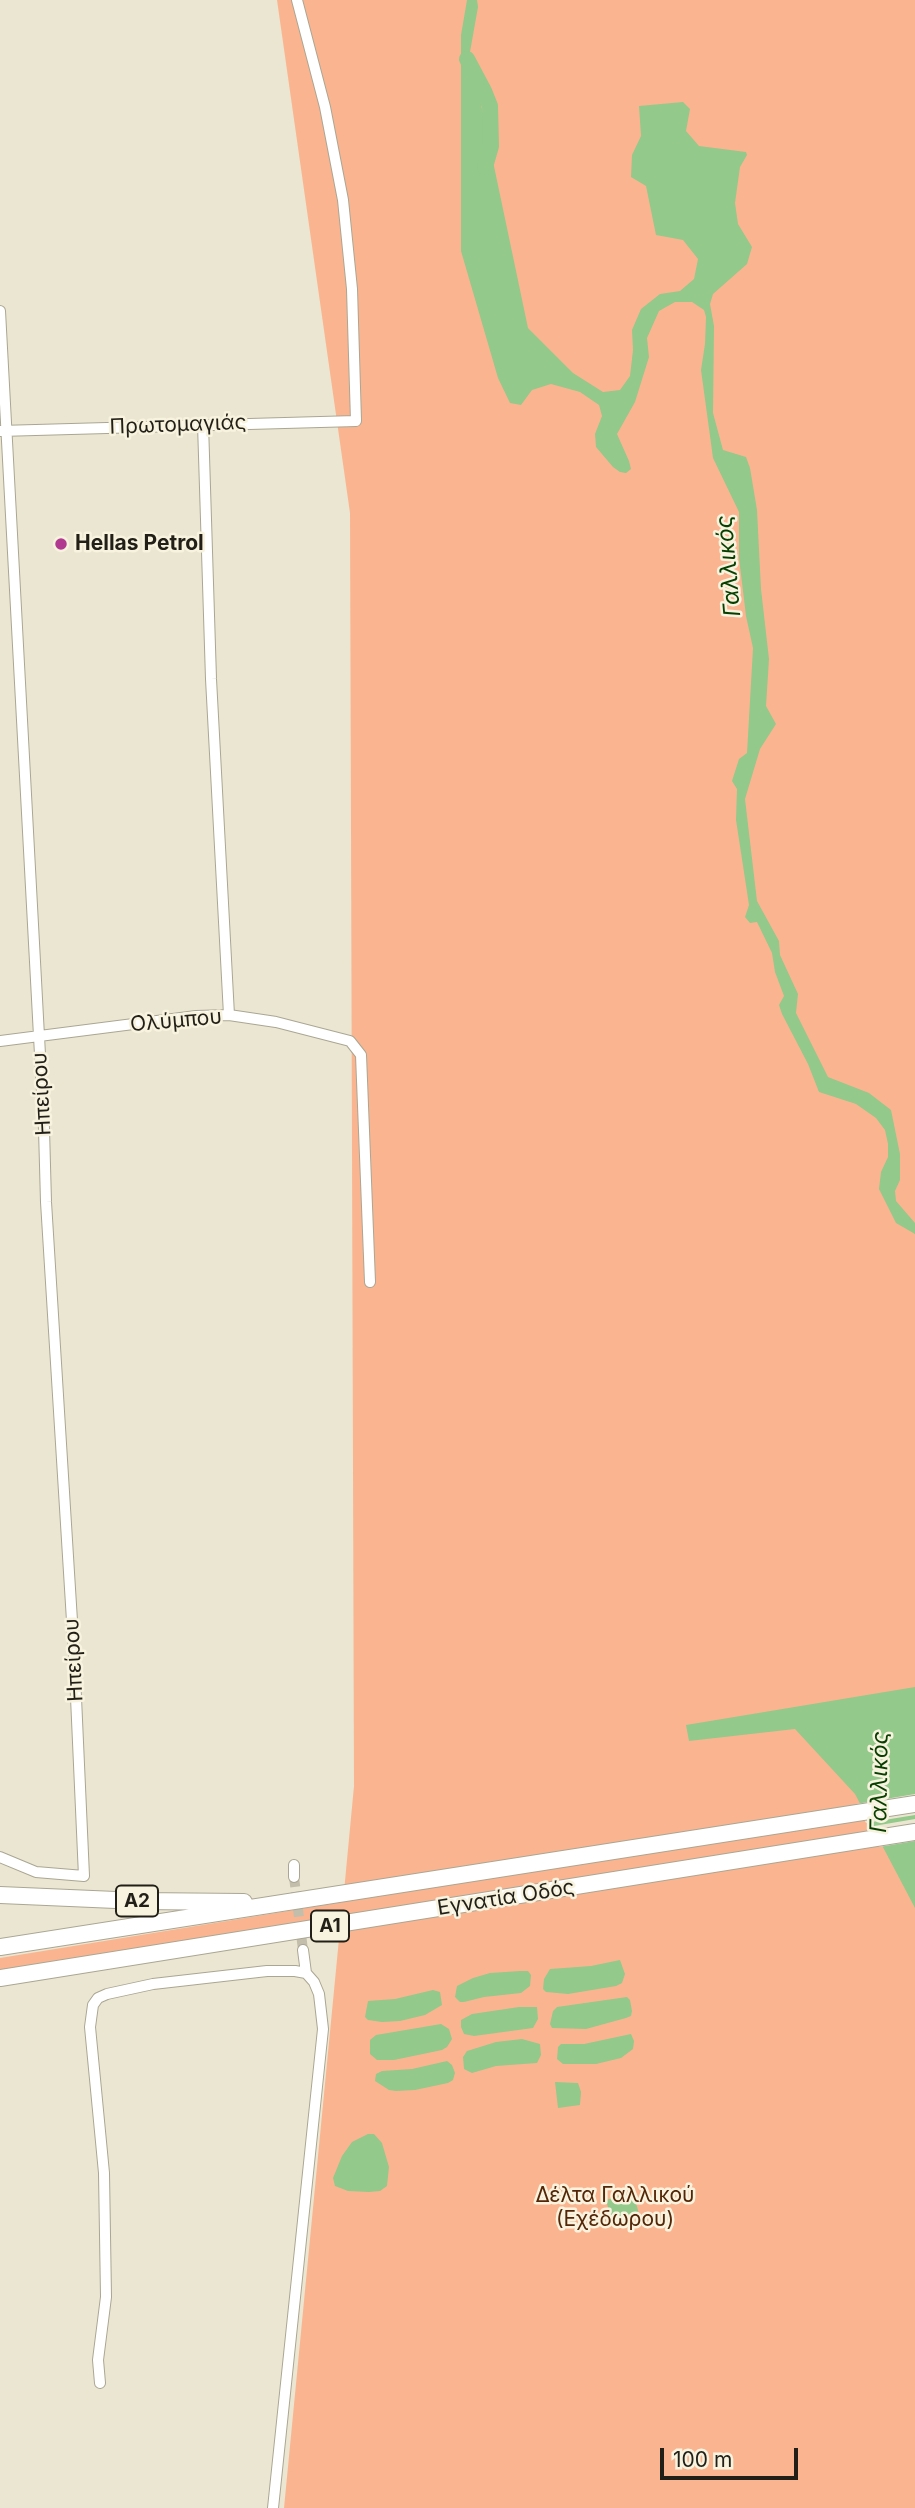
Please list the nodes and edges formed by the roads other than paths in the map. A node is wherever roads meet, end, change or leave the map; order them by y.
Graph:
1 (297, 0) edge
2 (0, 311) edge
3 (203, 424) junction
4 (2, 431) edge
5 (229, 1015) junction
6 (39, 1037) junction
7 (0, 1041) edge
8 (370, 1282) dead end
9 (915, 1804) edge
10 (915, 1832) edge
11 (0, 1857) edge
12 (294, 1865) dead end
13 (294, 1877) tunnel mouth
14 (0, 1895) edge
15 (274, 1904) junction
16 (0, 1947) edge
17 (303, 1950) tunnel mouth
18 (97, 1962) junction
19 (306, 1973) junction
20 (0, 1978) edge
21 (0, 1987) edge
22 (100, 2383) dead end
23 (273, 2508) edge

1 - 3 street, Πρωτομαγιάς
2 - 4 street, Ηπείρου
3 - 4 street, Πρωτομαγιάς
3 - 5 street
4 - 6 street, Ηπείρου
5 - 6 street, Ολύμπου
5 - 8 street, Ολύμπου
6 - 7 street, Ολύμπου
6 - 11 street, Ηπείρου
9 - 15 highway, Εγνατία Οδός / Α1
10 - 18 highway, Εγνατία Οδός / Α1
12 - 13 street
14 - 15 highway, Α2
15 - 16 highway, Α1
17 - 19 street
18 - 20 highway, Α1
18 - 21 highway
19 - 22 street
19 - 23 street

